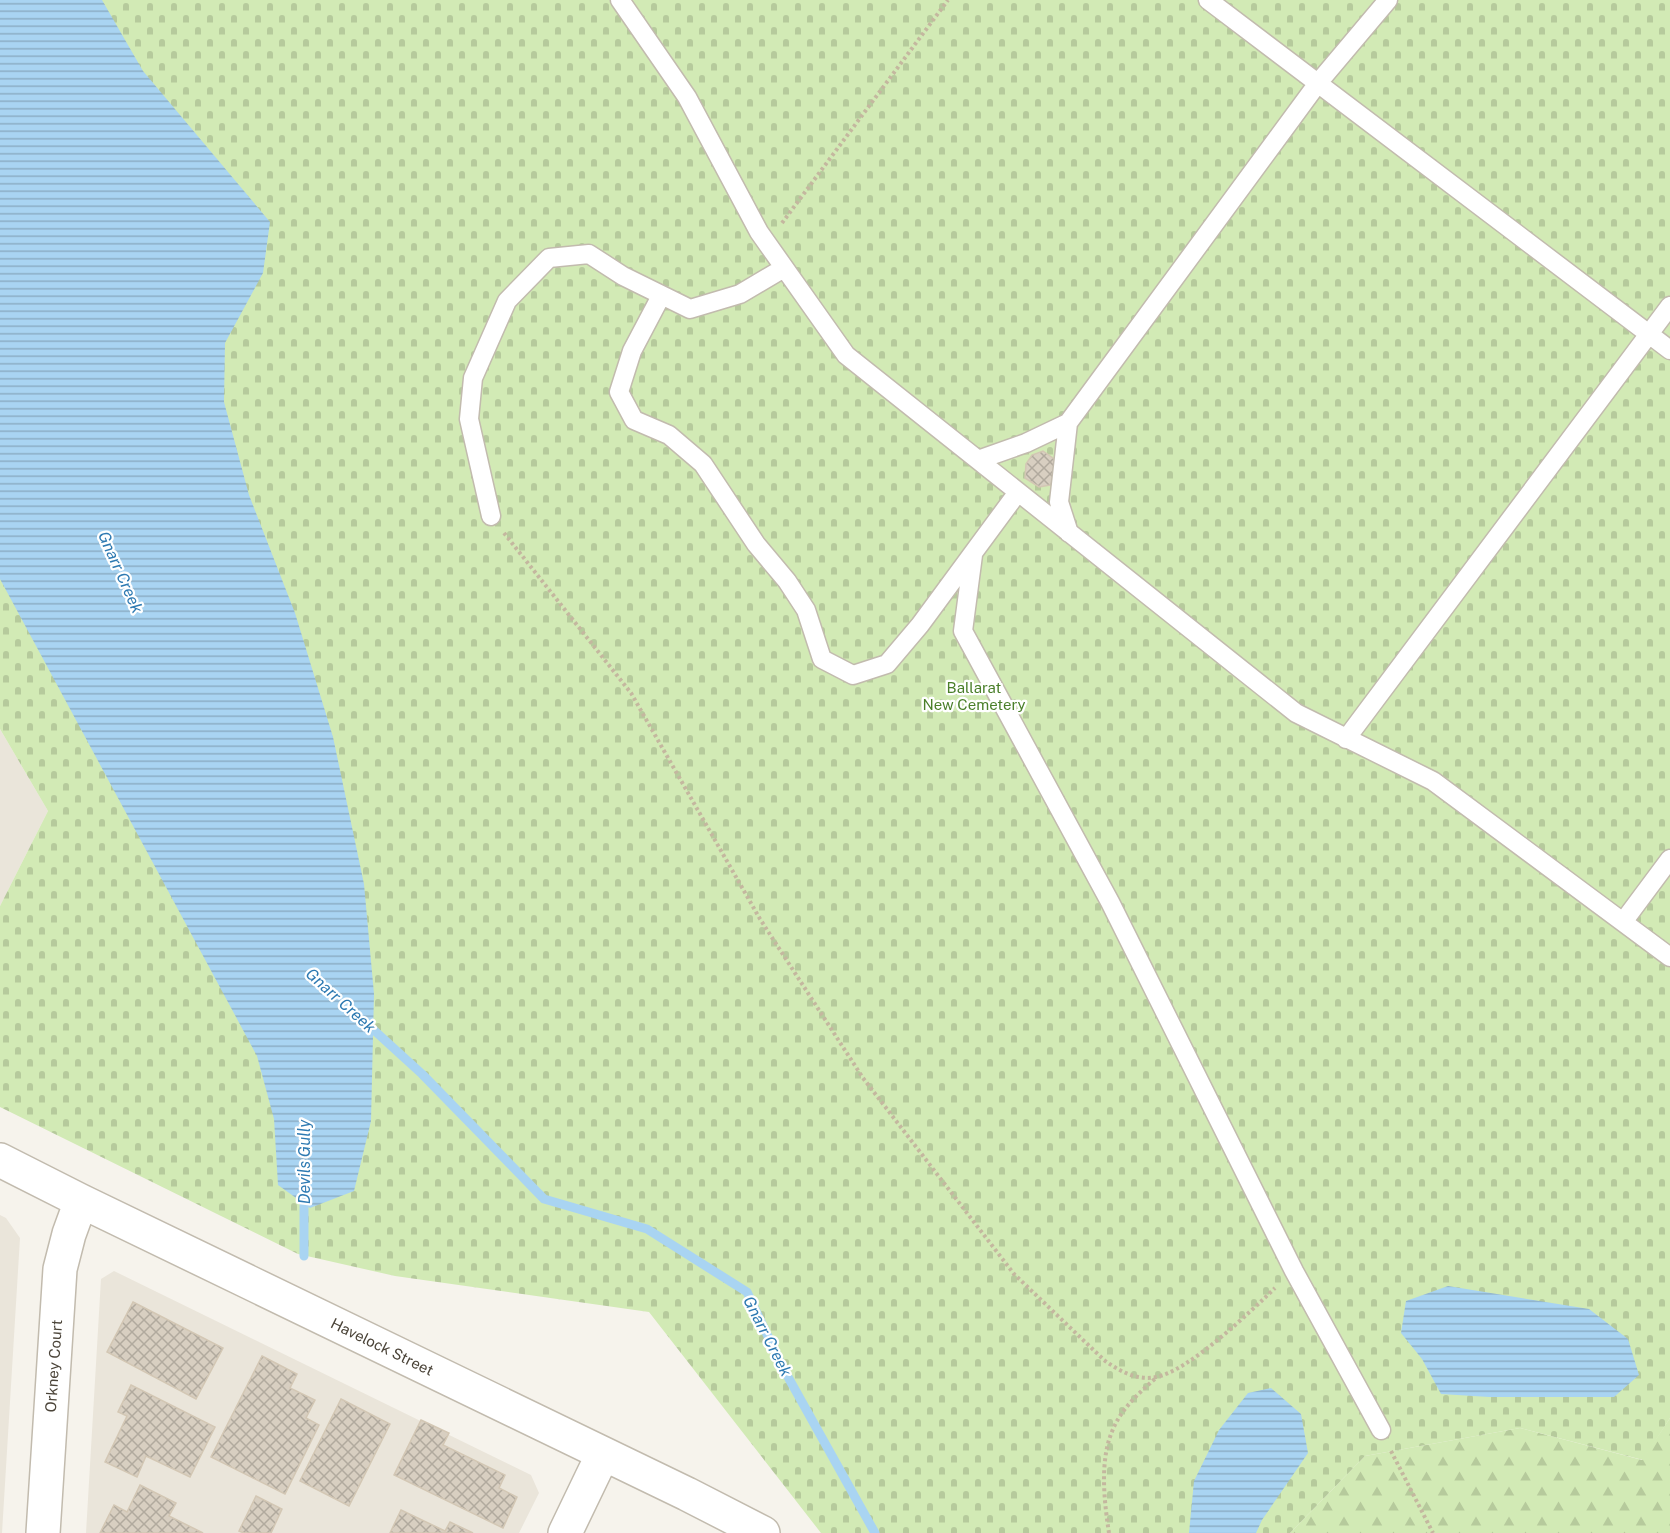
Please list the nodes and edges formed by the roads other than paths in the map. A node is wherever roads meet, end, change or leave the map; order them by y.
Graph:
1 (620, 0) edge
2 (1208, 0) edge
3 (1388, 0) edge
4 (1318, 84) junction
5 (784, 268) junction
6 (662, 296) junction
7 (1670, 306) edge
8 (1648, 335) junction
9 (1670, 350) edge
10 (1068, 423) junction
11 (978, 460) junction
12 (1018, 492) junction
13 (491, 516) road end
14 (1069, 533) junction
15 (973, 555) junction
16 (1346, 739) junction
17 (1670, 859) edge
18 (1623, 922) junction
19 (1670, 957) edge
20 (0, 1160) edge
21 (81, 1201) junction
22 (1381, 1430) road end
23 (603, 1454) junction
24 (43, 1533) edge
25 (565, 1533) edge
26 (763, 1533) edge

1 - 5 lane
2 - 4 lane
3 - 4 lane
4 - 8 lane
4 - 10 lane
5 - 6 lane
5 - 11 lane
6 - 13 lane
6 - 15 lane
7 - 8 lane
8 - 9 lane
8 - 16 lane
10 - 11 lane
10 - 14 lane
11 - 12 lane
12 - 14 lane
12 - 15 lane
14 - 16 lane
15 - 22 lane
16 - 18 lane
17 - 18 lane
18 - 19 lane
20 - 21 street, Havelock Street
21 - 23 street, Havelock Street
21 - 24 street, Orkney Court
23 - 25 street
23 - 26 street, Havelock Street

